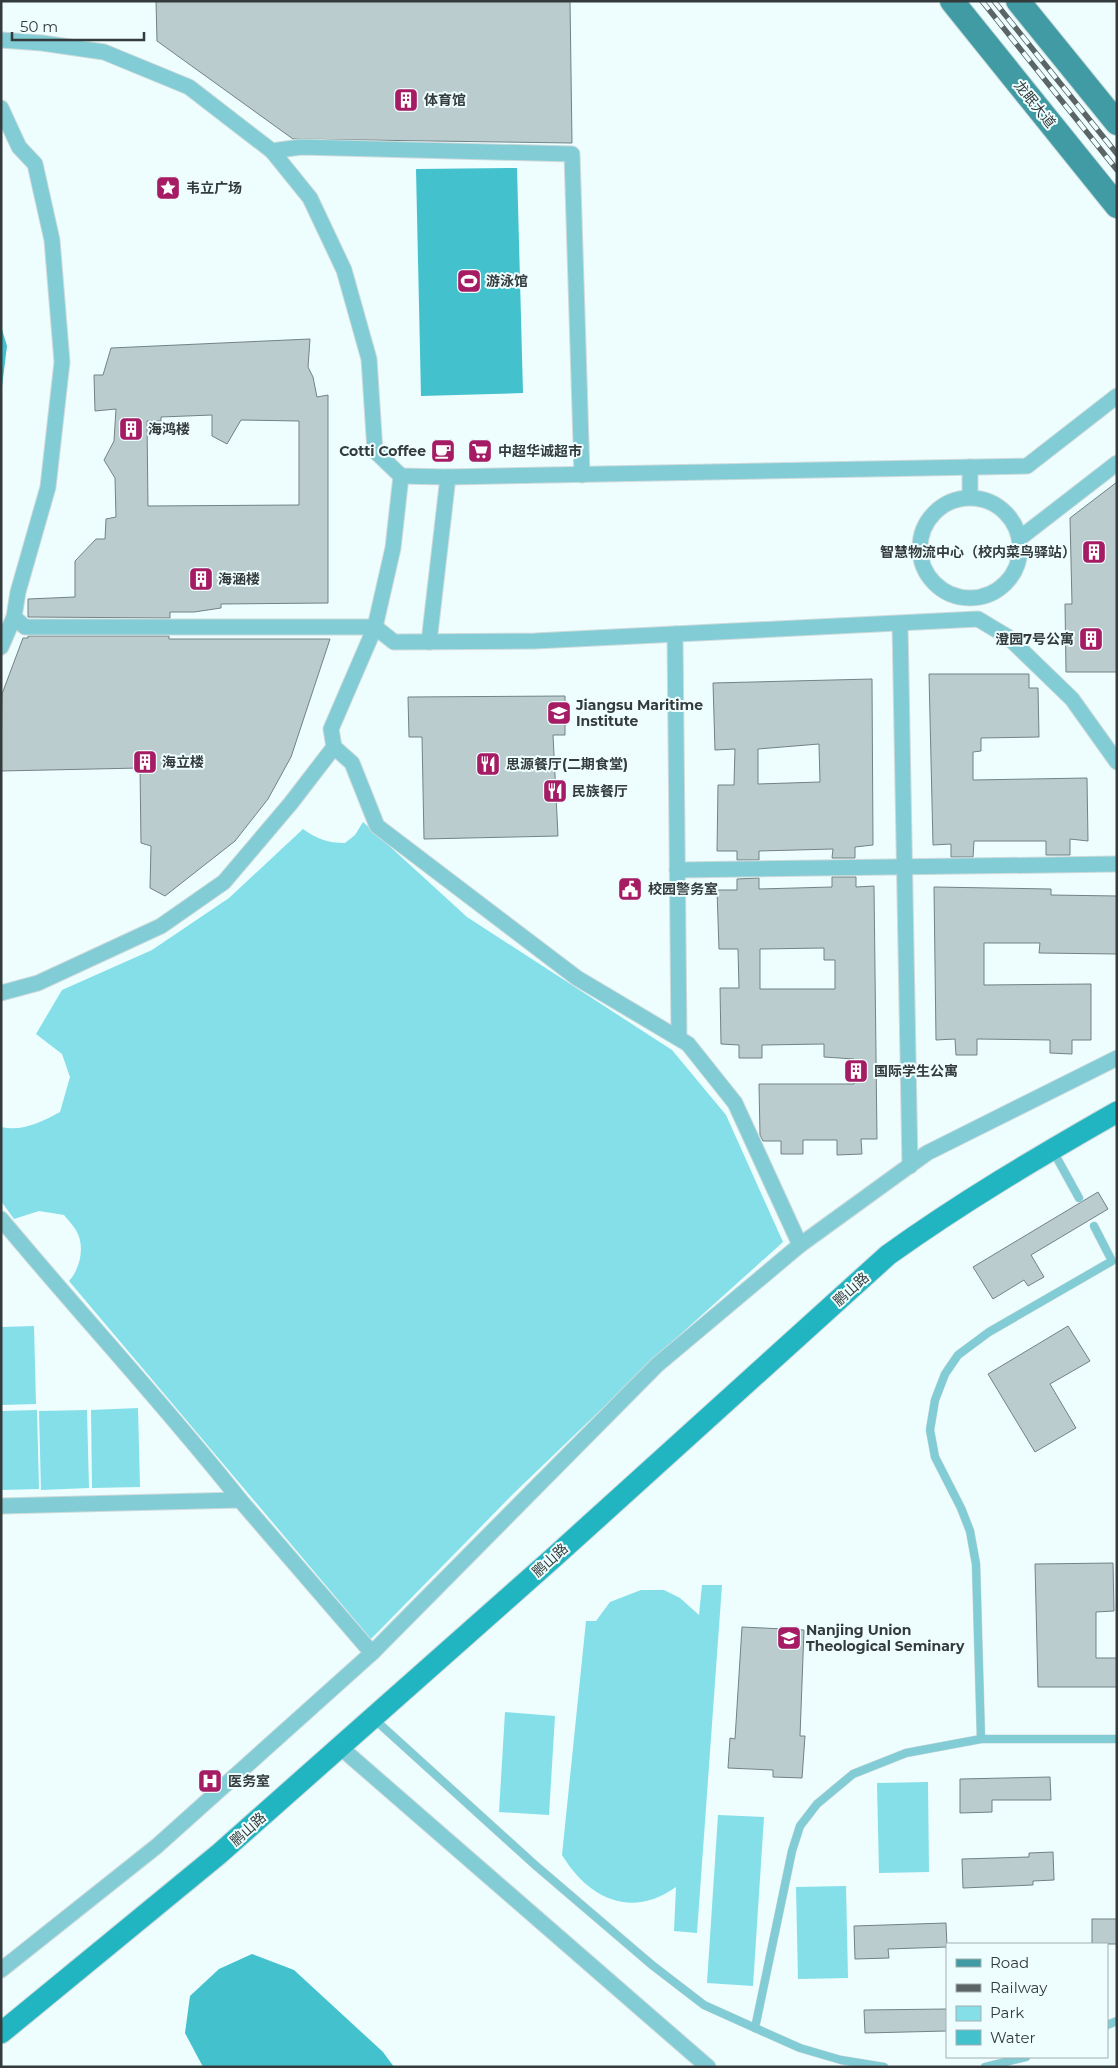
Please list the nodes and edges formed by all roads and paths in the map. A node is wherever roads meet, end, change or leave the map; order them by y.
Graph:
1 (952, 1) edge
2 (1018, 1) edge
3 (1, 40) edge
4 (1, 108) edge
5 (1117, 123) edge
6 (272, 151) junction
7 (1117, 206) edge
8 (1117, 396) edge
9 (1117, 463) edge
10 (970, 467) junction
11 (582, 475) junction
12 (401, 476) junction
13 (448, 477) junction
14 (970, 497) junction
15 (1020, 538) junction
16 (979, 597) junction
17 (14, 617) junction
18 (978, 619) junction
19 (900, 624) junction
20 (375, 628) junction
21 (675, 634) junction
22 (428, 642) junction
23 (1, 647) edge
24 (334, 748) junction
25 (1117, 762) edge
26 (1117, 864) edge
27 (904, 867) junction
28 (677, 870) junction
29 (1, 993) edge
30 (679, 1038) junction
31 (1117, 1058) edge
32 (1117, 1112) edge
33 (1052, 1149) junction
34 (910, 1166) junction
35 (1078, 1198) dead end
36 (1, 1219) edge
37 (1094, 1226) dead end
38 (800, 1245) junction
39 (1114, 1260) edge
40 (240, 1500) junction
41 (1, 1506) edge
42 (372, 1653) junction
43 (373, 1718) junction
44 (980, 1739) junction
45 (1117, 1739) edge
46 (340, 1747) junction
47 (1, 1970) edge
48 (755, 2028) junction
49 (1, 2033) edge
50 (1022, 2058) edge
51 (708, 2067) edge
52 (884, 2067) edge
53 (985, 2067) edge

1 - 7 main road, 龙眠大道
2 - 5 main road
3 - 6 street
4 - 17 street
6 - 11 street
6 - 12 street
8 - 10 street
9 - 15 street
10 - 11 street
10 - 14 street
11 - 13 street
12 - 13 street
12 - 20 street
13 - 22 street
14 - 15 street
14 - 16 street
15 - 16 street
16 - 18 street
17 - 20 street
17 - 23 street
18 - 19 street
18 - 25 street
19 - 21 street
19 - 27 street
20 - 22 street
20 - 24 street
21 - 22 street
21 - 28 street
24 - 29 street
24 - 30 street
26 - 27 street
27 - 28 street
27 - 34 street
28 - 30 street
30 - 38 street
31 - 34 street
32 - 33 street, 鹏山路
33 - 35 lane
33 - 43 street, 鹏山路
34 - 38 street
36 - 40 street
37 - 39 lane
38 - 42 street
39 - 44 lane
40 - 41 street
40 - 42 street
42 - 47 street
43 - 46 street, 鹏山路
43 - 48 lane
44 - 45 lane
44 - 48 lane
46 - 49 street, 鹏山路
46 - 51 street
48 - 52 lane
50 - 53 lane

